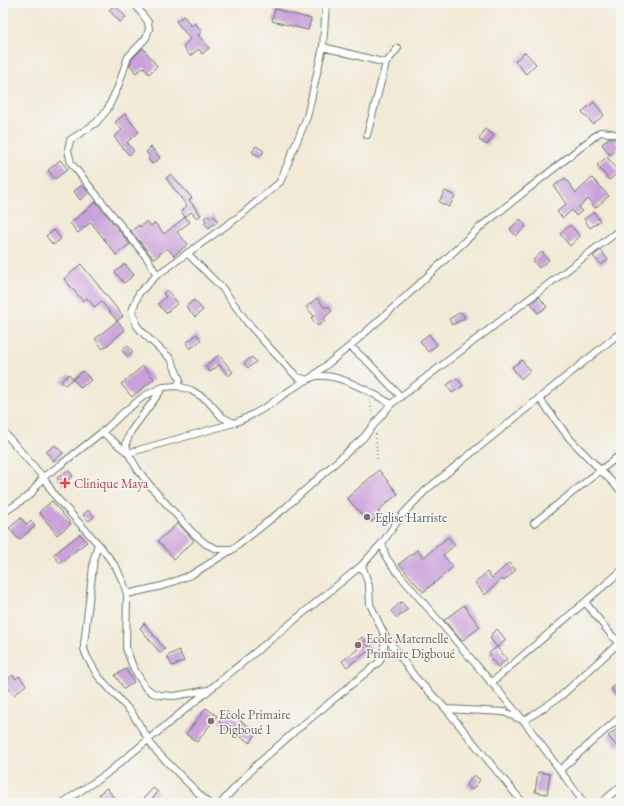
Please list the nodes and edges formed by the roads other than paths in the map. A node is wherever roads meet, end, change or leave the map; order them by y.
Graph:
1 (134, 3) edge
2 (326, 3) edge
3 (323, 47) junction
4 (398, 48) dead end
5 (386, 62) junction
6 (367, 135) dead end
7 (621, 136) edge
8 (621, 229) edge
9 (188, 253) junction
10 (157, 275) junction
11 (621, 332) edge
12 (350, 346) junction
13 (308, 380) junction
14 (177, 386) junction
15 (163, 388) junction
16 (401, 396) junction
17 (539, 398) junction
18 (391, 404) junction
19 (234, 423) junction
20 (3, 431) edge
21 (102, 432) junction
22 (128, 453) junction
23 (621, 454) edge
24 (599, 470) junction
25 (43, 477) junction
26 (621, 491) edge
27 (3, 512) edge
28 (534, 523) dead end
29 (382, 543) junction
30 (98, 544) junction
31 (233, 549) junction
32 (362, 565) junction
33 (621, 571) edge
34 (127, 594) junction
35 (585, 602) junction
36 (384, 634) junction
37 (620, 641) edge
38 (491, 683) junction
39 (209, 690) junction
40 (446, 708) junction
41 (621, 716) edge
42 (524, 721) junction
43 (148, 740) junction
44 (560, 770) junction
45 (621, 786) edge
46 (62, 803) edge
47 (208, 803) edge
48 (221, 803) edge
49 (523, 803) edge
50 (584, 803) edge
51 (601, 803) edge

1 - 10 street
2 - 3 street
3 - 5 street
3 - 9 street
4 - 5 street
5 - 6 street
7 - 12 street
8 - 16 street
9 - 10 street
9 - 13 street
10 - 14 street
11 - 17 street
12 - 13 street
12 - 16 street
13 - 18 street
13 - 19 street
14 - 15 street
14 - 19 street
15 - 21 street
15 - 22 street
16 - 18 street
17 - 24 street
17 - 29 street
18 - 31 street
19 - 22 street
20 - 25 street
21 - 22 street
21 - 25 street
22 - 31 street
23 - 24 street
24 - 26 street
24 - 28 street
25 - 27 street
25 - 30 street
29 - 32 street
29 - 38 street
30 - 34 street
30 - 43 street
31 - 34 street
32 - 36 street
32 - 39 street
33 - 35 street
34 - 39 street
35 - 37 street
35 - 38 street
36 - 40 street
36 - 48 street
37 - 42 street
38 - 42 street
39 - 43 street
40 - 42 street
40 - 49 street
41 - 44 street
42 - 44 street
43 - 46 street
43 - 47 street
44 - 50 street
45 - 51 street

